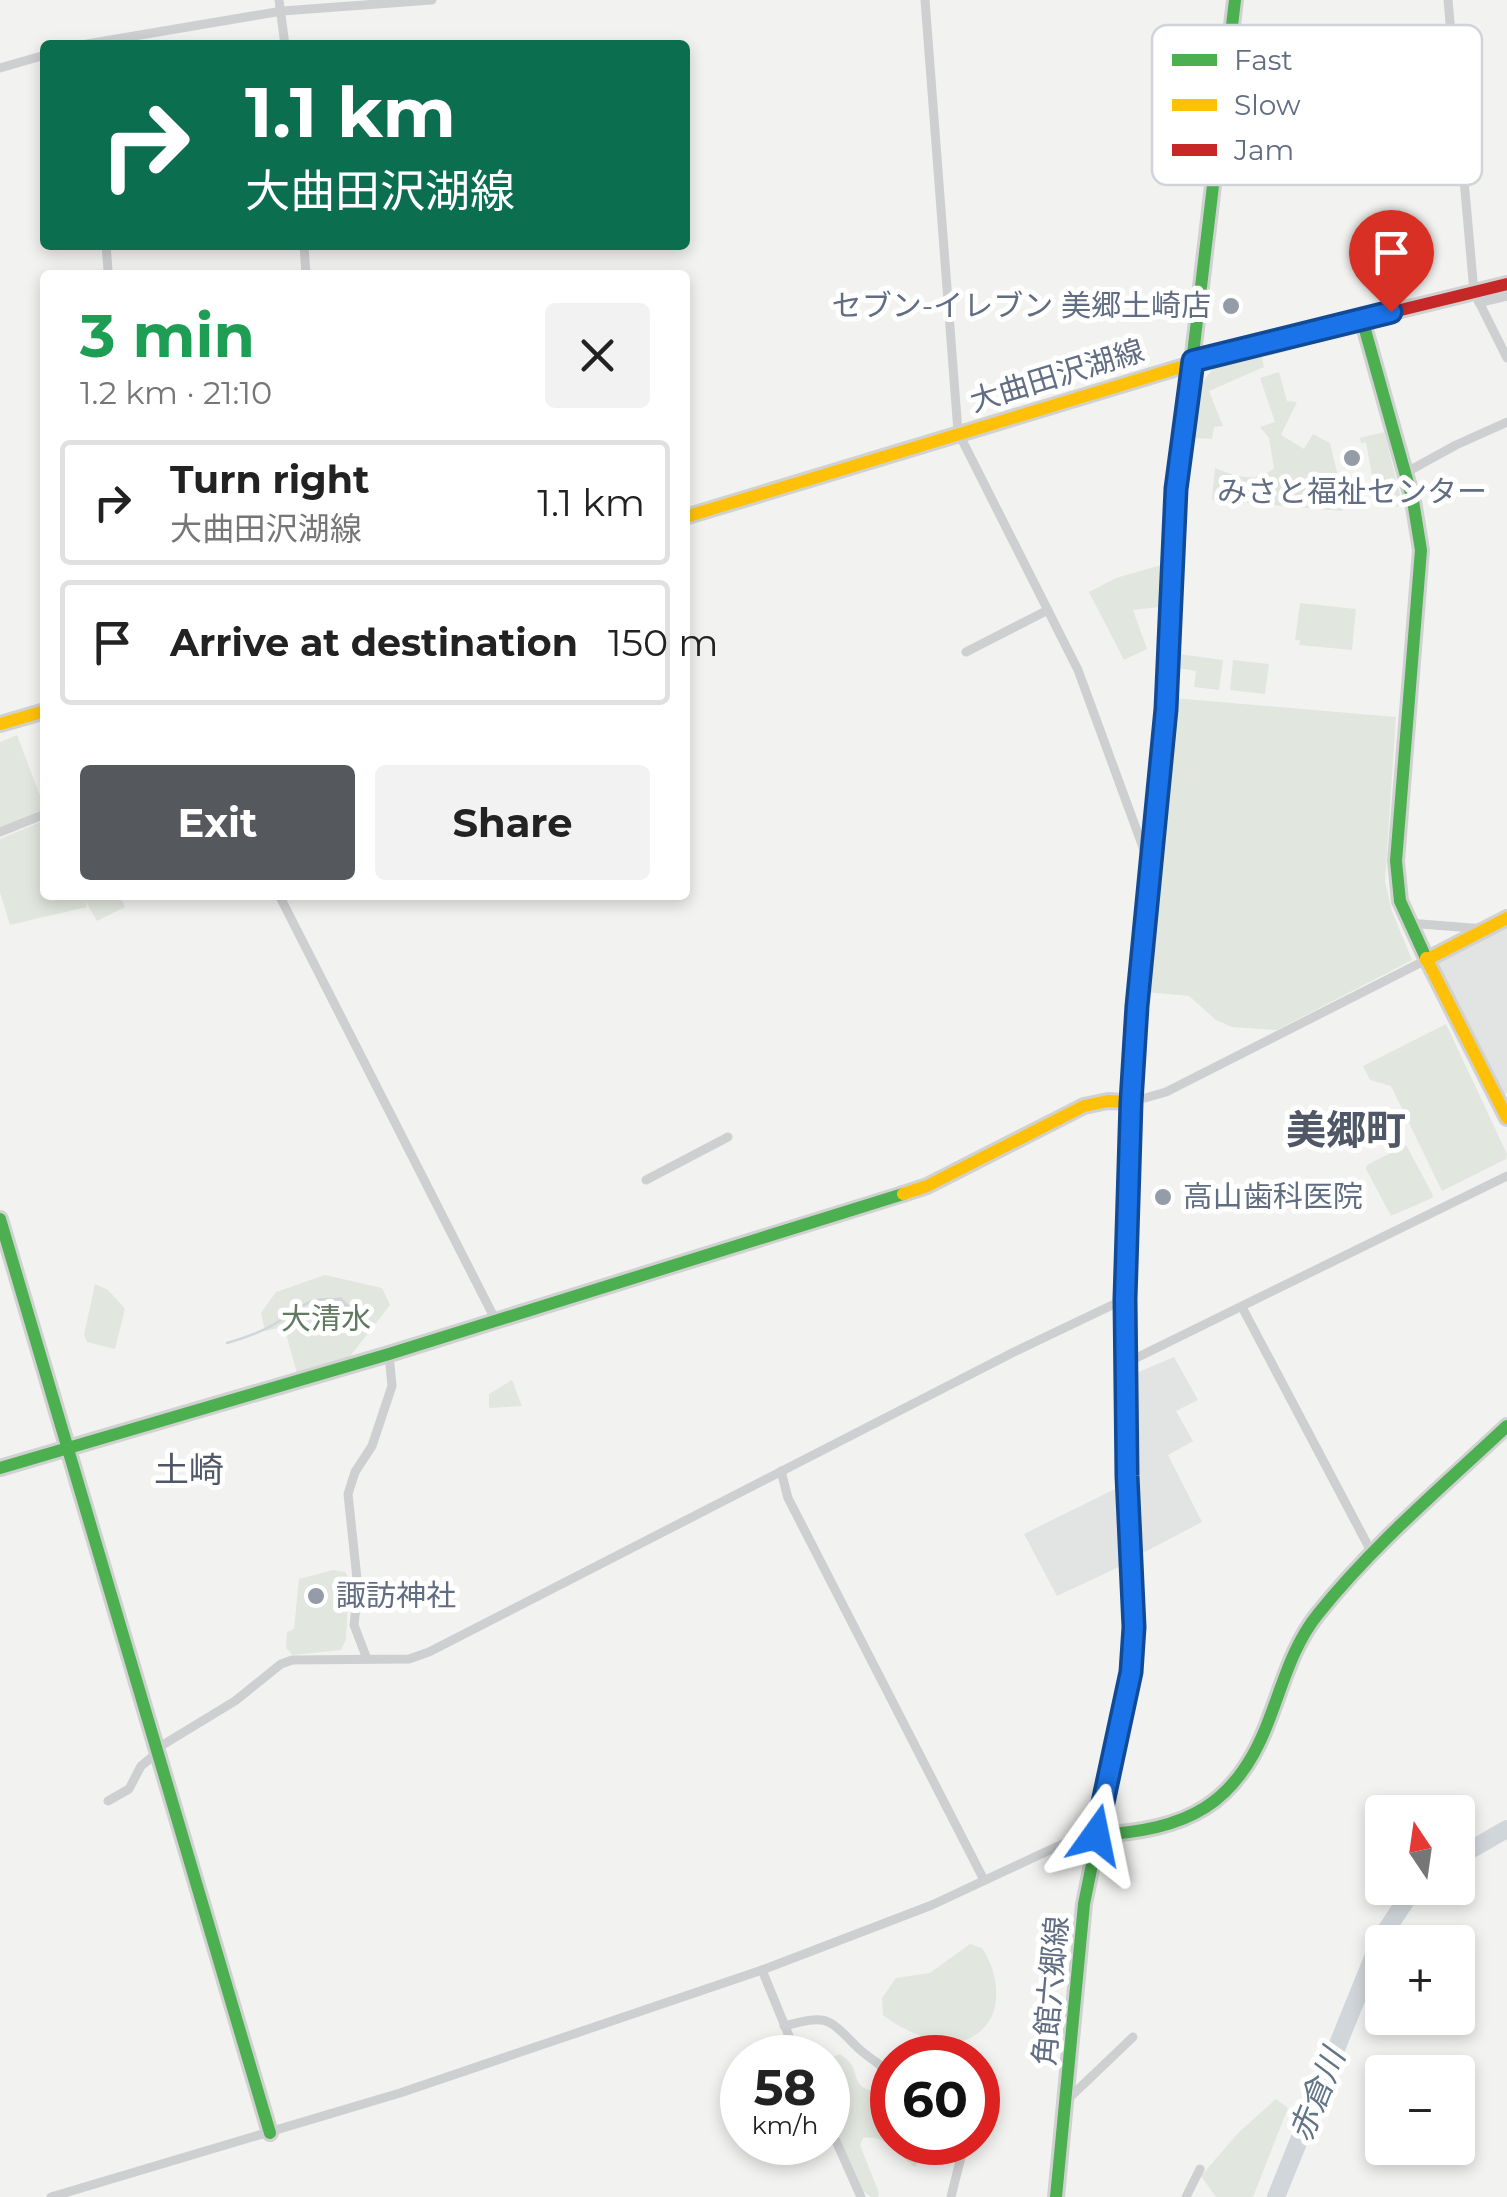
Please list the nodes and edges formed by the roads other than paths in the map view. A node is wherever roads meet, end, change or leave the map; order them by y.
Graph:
1 (279, 0) edge
2 (432, 0) edge
3 (925, 0) edge
4 (1235, 0) edge
5 (1448, 0) edge
6 (282, 11) junction
7 (1232, 25) edge
8 (1450, 25) edge
9 (110, 40) edge
10 (285, 40) edge
11 (40, 56) edge
12 (0, 68) edge
13 (1213, 185) edge
14 (1465, 185) edge
15 (106, 250) edge
16 (108, 270) dead end
17 (1507, 284) edge
18 (1507, 296) edge
19 (1476, 298) junction
20 (1362, 319) junction
21 (1507, 358) edge
22 (1193, 361) junction
23 (1507, 422) edge
24 (958, 432) junction
25 (1406, 473) junction
26 (690, 515) edge
27 (1048, 610) junction
28 (966, 652) dead end
29 (40, 712) edge
30 (0, 724) edge
31 (40, 816) edge
32 (0, 832) edge
33 (1152, 868) junction
34 (282, 900) edge
35 (1507, 918) edge
36 (1408, 923) junction
37 (1487, 929) junction
38 (1426, 960) junction
39 (1503, 1098) edge
40 (1131, 1102) junction
41 (1507, 1118) edge
42 (728, 1138) dead end
43 (1507, 1176) edge
44 (646, 1180) dead end
45 (0, 1218) edge
46 (1125, 1299) junction
47 (1242, 1307) junction
48 (495, 1318) junction
49 (389, 1354) junction
50 (1126, 1363) junction
51 (1507, 1426) edge
52 (67, 1448) junction
53 (0, 1468) edge
54 (782, 1471) junction
55 (1373, 1555) junction
56 (366, 1659) junction
57 (157, 1751) junction
58 (108, 1801) dead end
59 (1096, 1835) junction
60 (984, 1880) junction
61 (762, 1970) junction
62 (784, 2026) junction
63 (788, 2035) edge
64 (1133, 2036) dead end
65 (870, 2058) edge
66 (1066, 2102) junction
67 (270, 2133) junction
68 (846, 2165) edge
69 (959, 2165) edge
70 (1200, 2169) dead end
71 (50, 2197) edge
72 (860, 2197) edge
73 (951, 2197) edge
74 (1056, 2197) edge
75 (1186, 2197) edge

1 - 6 street
2 - 6 street
3 - 24 street
4 - 7 street, 角館六郷線
5 - 8 street
6 - 9 street
6 - 10 street
11 - 12 street
13 - 22 street, 角館六郷線
14 - 19 street
15 - 16 street
17 - 19 street, 大曲田沢湖線
18 - 19 street
19 - 20 street, 大曲田沢湖線
19 - 21 street
20 - 22 street, 大曲田沢湖線
20 - 25 street
22 - 24 street, 大曲田沢湖線
22 - 33 street, 角館六郷線
23 - 25 street
24 - 26 street, 大曲田沢湖線
24 - 27 street
25 - 36 street
27 - 28 street
27 - 33 street
29 - 30 street
31 - 32 street
33 - 40 street, 角館六郷線
34 - 48 street
35 - 37 street
36 - 37 street
36 - 38 street
37 - 38 street
38 - 39 street
38 - 40 street
39 - 41 street
40 - 46 street, 角館六郷線
40 - 48 street
42 - 44 street
43 - 47 street
45 - 52 street
46 - 50 street, 角館六郷線
46 - 54 street
47 - 50 street
47 - 55 street
48 - 49 street
49 - 52 street
49 - 56 street
50 - 59 street, 角館六郷線
51 - 55 street
52 - 53 street
52 - 57 street
54 - 56 street
54 - 60 street
55 - 59 street
56 - 57 street
57 - 58 street
57 - 67 street
59 - 60 street
59 - 66 street, 角館六郷線
60 - 61 street
61 - 62 street
61 - 67 street
62 - 63 street
62 - 65 street
64 - 66 street
66 - 74 street, 角館六郷線
67 - 71 street
68 - 72 street
69 - 73 street
70 - 75 street

